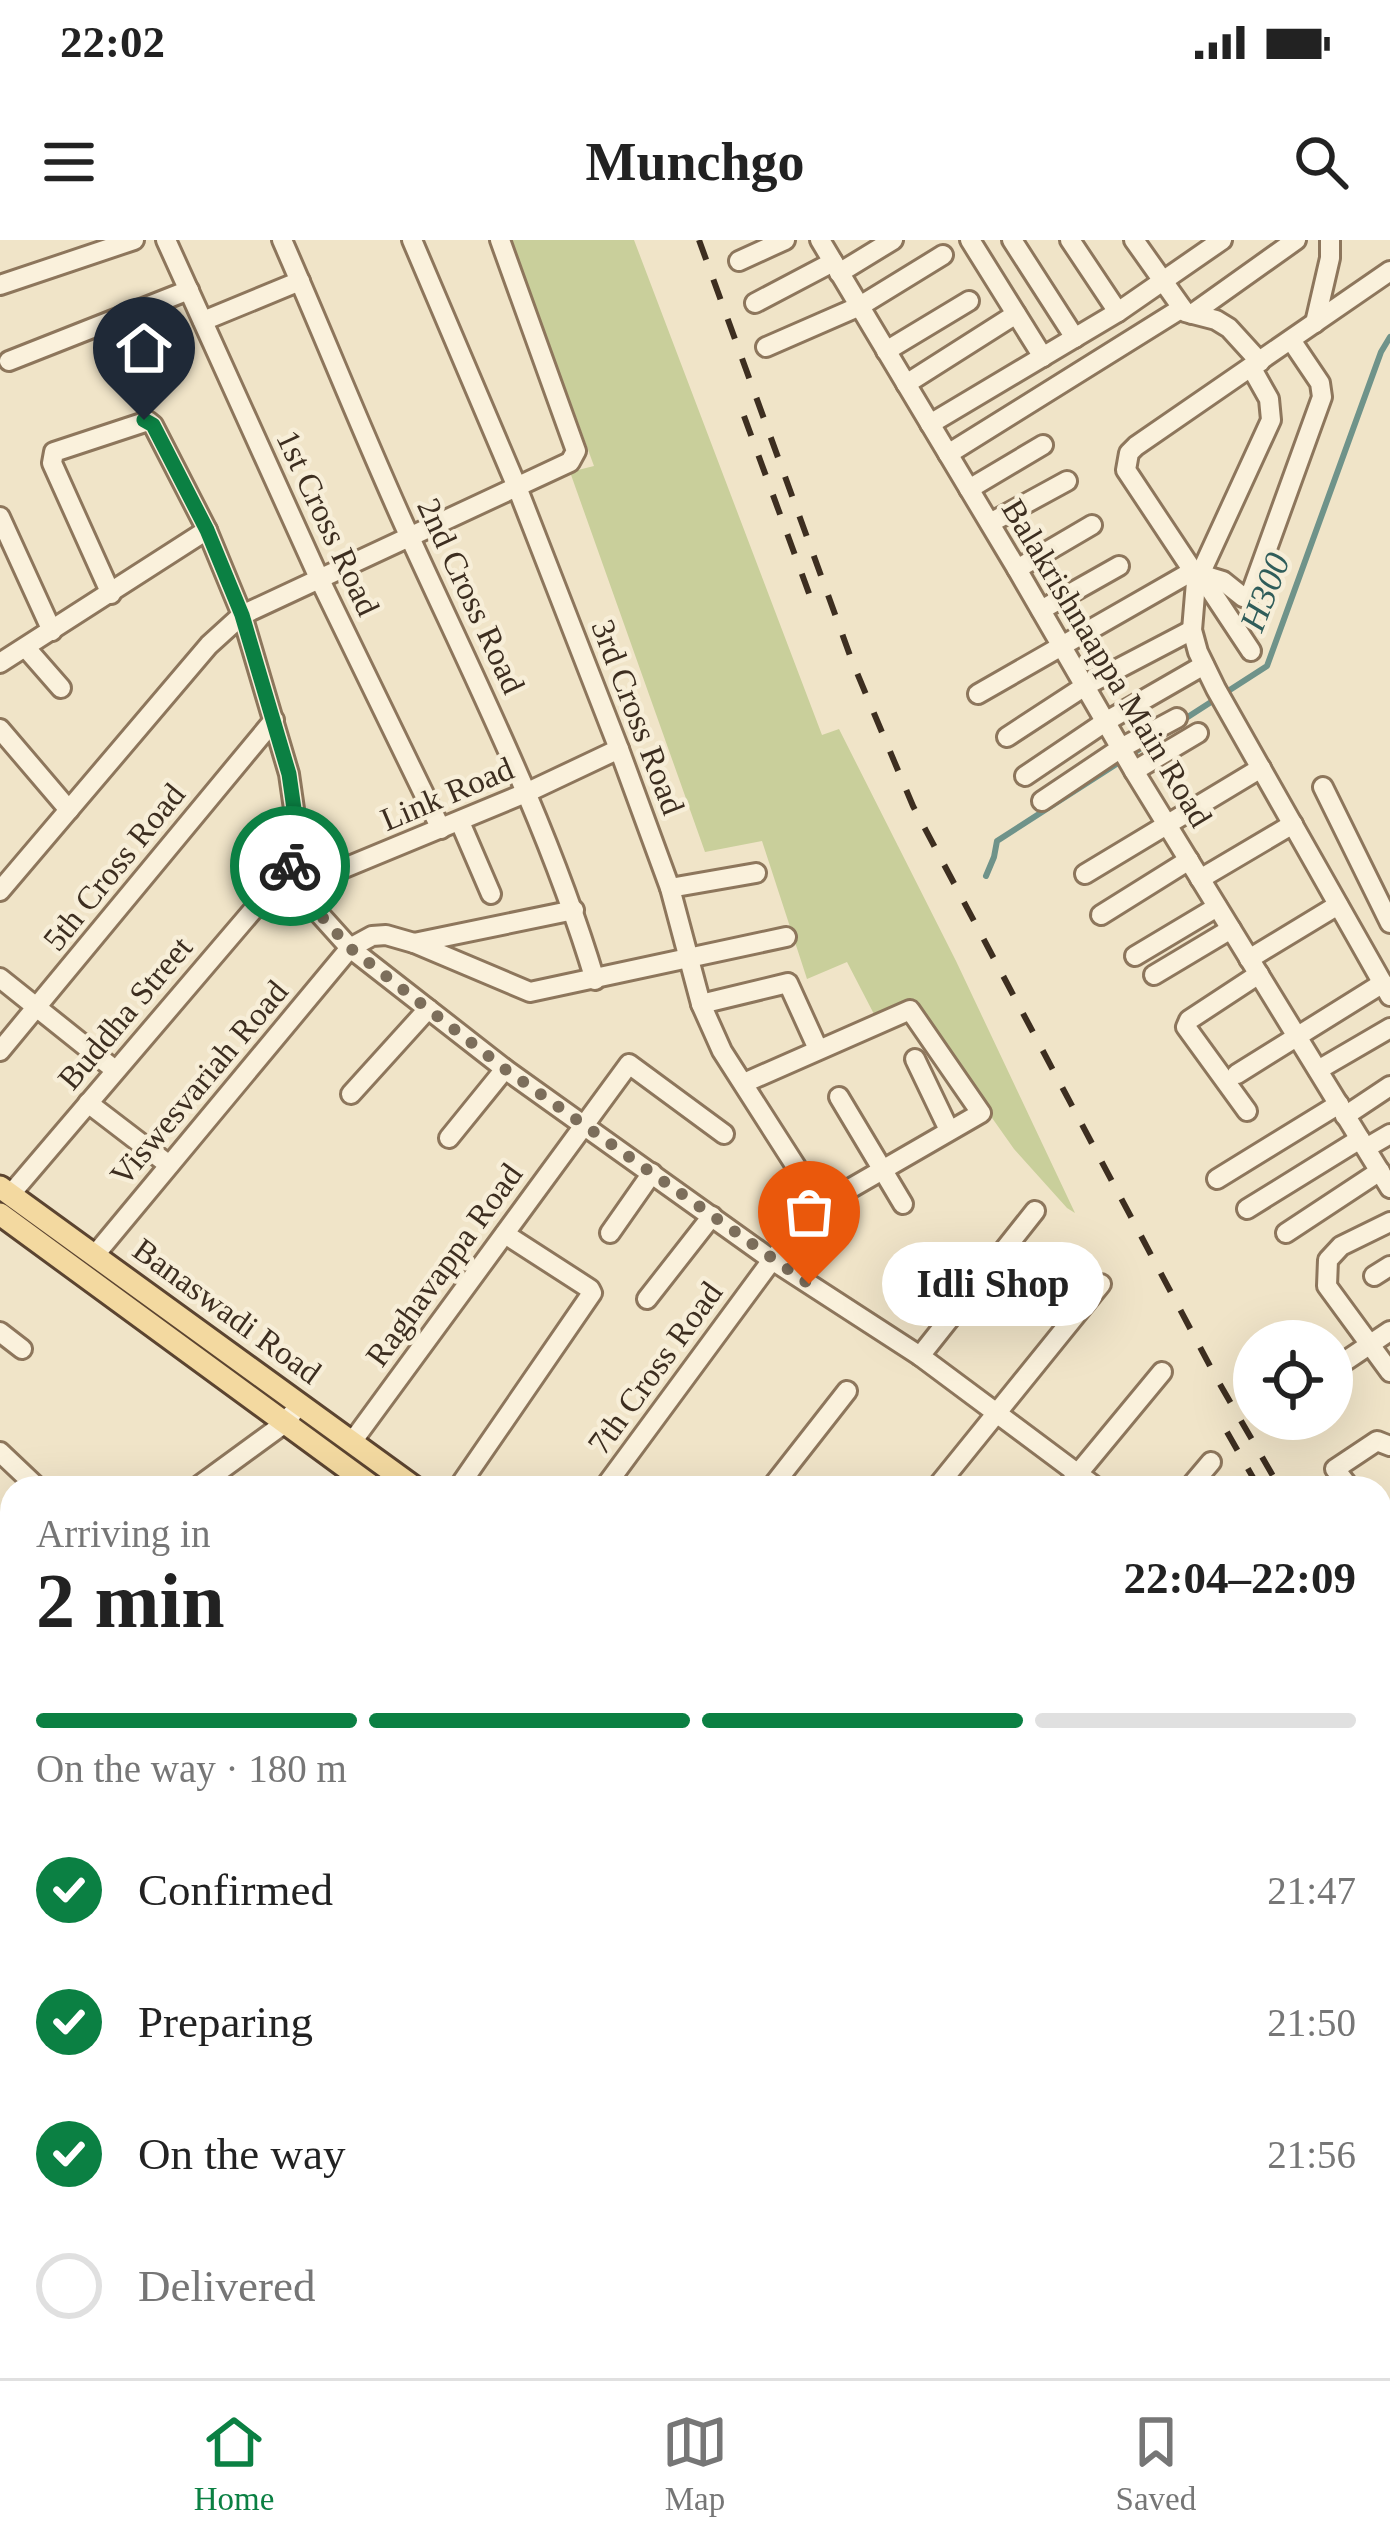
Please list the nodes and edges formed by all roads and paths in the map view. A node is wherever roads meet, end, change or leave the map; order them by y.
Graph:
1 (134, 240) edge
2 (166, 240) edge
3 (282, 240) edge
4 (412, 240) edge
5 (500, 240) edge
6 (784, 240) edge
7 (820, 240) edge
8 (893, 240) edge
9 (970, 240) edge
10 (1012, 240) edge
11 (1070, 240) edge
12 (1222, 240) edge
13 (1295, 240) edge
14 (1330, 240) edge
15 (1136, 241) edge
16 (943, 255) dead end
17 (739, 261) dead end
18 (836, 267) junction
19 (1390, 271) edge
20 (300, 281) junction
21 (1162, 281) junction
22 (0, 285) edge
23 (189, 290) junction
24 (969, 301) dead end
25 (755, 303) dead end
26 (860, 306) junction
27 (1187, 311) junction
28 (1118, 312) junction
29 (1016, 314) junction
30 (203, 321) junction
31 (1315, 323) junction
32 (1075, 338) junction
33 (1291, 340) junction
34 (766, 347) dead end
35 (886, 351) junction
36 (1042, 357) junction
37 (9, 362) dead end
38 (1256, 364) junction
39 (906, 384) junction
40 (930, 424) junction
41 (1042, 445) dead end
42 (948, 454) junction
43 (1067, 481) dead end
44 (517, 488) junction
45 (969, 489) junction
46 (0, 518) edge
47 (990, 523) junction
48 (1092, 525) dead end
49 (207, 530) junction
50 (409, 535) junction
51 (1119, 566) dead end
52 (1017, 569) junction
53 (1196, 576) junction
54 (319, 578) junction
55 (111, 594) junction
56 (1041, 610) junction
57 (242, 615) junction
58 (1192, 630) junction
59 (52, 631) junction
60 (1060, 644) junction
61 (26, 648) junction
62 (1252, 651) dead end
63 (0, 663) edge
64 (1204, 665) junction
65 (1085, 686) junction
66 (61, 688) dead end
67 (978, 694) dead end
68 (1177, 718) dead end
69 (274, 720) junction
70 (1106, 722) junction
71 (0, 729) edge
72 (1198, 733) dead end
73 (1007, 737) dead end
74 (619, 749) junction
75 (1127, 759) junction
76 (1261, 768) junction
77 (1024, 776) dead end
78 (1323, 787) dead end
79 (528, 792) junction
80 (1042, 801) dead end
81 (69, 810) junction
82 (1293, 824) junction
83 (451, 825) junction
84 (1167, 826) junction
85 (1189, 860) junction
86 (756, 873) dead end
87 (1085, 874) dead end
88 (4, 876) edge
89 (1200, 879) junction
90 (292, 881) junction
91 (670, 887) junction
92 (491, 894) dead end
93 (1339, 905) junction
94 (1217, 907) junction
95 (574, 910) junction
96 (1101, 915) dead end
97 (1390, 923) edge
98 (1231, 929) junction
99 (786, 938) dead end
100 (414, 943) junction
101 (1390, 947) edge
102 (350, 948) junction
103 (1135, 956) dead end
104 (690, 959) junction
105 (1370, 961) junction
106 (1254, 966) junction
107 (1154, 975) dead end
108 (0, 978) edge
109 (595, 980) junction
110 (1386, 990) edge
111 (701, 1004) junction
112 (37, 1008) junction
113 (428, 1009) junction
114 (1390, 1028) edge
115 (1297, 1036) junction
116 (818, 1048) junction
117 (0, 1051) edge
118 (915, 1059) dead end
119 (505, 1069) junction
120 (115, 1070) junction
121 (1318, 1070) junction
122 (1238, 1074) dead end
123 (744, 1082) junction
124 (1390, 1086) edge
125 (351, 1094) dead end
126 (839, 1097) dead end
127 (88, 1103) junction
128 (1342, 1110) junction
129 (1246, 1111) dead end
130 (585, 1124) junction
131 (950, 1130) junction
132 (724, 1134) dead end
133 (1390, 1134) edge
134 (449, 1138) dead end
135 (1363, 1143) junction
136 (169, 1165) junction
137 (880, 1169) junction
138 (652, 1173) junction
139 (1216, 1179) dead end
140 (1385, 1179) edge
141 (3, 1199) edge
142 (903, 1204) dead end
143 (820, 1206) junction
144 (1247, 1209) dead end
145 (1035, 1211) dead end
146 (712, 1216) junction
147 (1390, 1222) edge
148 (836, 1229) dead end
149 (610, 1233) dead end
150 (1286, 1233) dead end
151 (505, 1234) junction
152 (94, 1256) junction
153 (772, 1260) junction
154 (1101, 1284) dead end
155 (647, 1298) dead end
156 (1390, 1331) edge
157 (0, 1332) edge
158 (1370, 1344) junction
159 (22, 1349) dead end
160 (920, 1356) junction
161 (1353, 1356) edge
162 (1162, 1372) dead end
163 (1390, 1372) edge
164 (847, 1391) dead end
165 (997, 1412) junction
166 (292, 1414) junction
167 (352, 1442) junction
168 (1390, 1446) edge
169 (0, 1452) edge
170 (1211, 1462) dead end
171 (25, 1476) edge
172 (212, 1476) edge
173 (361, 1476) edge
174 (399, 1476) edge
175 (466, 1476) edge
176 (613, 1476) edge
177 (780, 1476) edge
178 (946, 1476) edge
179 (1068, 1476) edge
180 (1075, 1476) edge
181 (1199, 1476) edge
182 (1341, 1476) edge

1 - 22 street
2 - 23 street, 1st Cross Road
3 - 20 street, 2nd Cross Road
4 - 44 street, 3rd Cross Road
5 - 44 street
6 - 17 street
7 - 18 street, Balakrishnaappa Main Road
8 - 18 street
9 - 29 street
10 - 32 street
11 - 28 street
12 - 21 street
13 - 27 street
14 - 31 street
15 - 21 street
16 - 26 street
18 - 25 street
18 - 26 street, Balakrishnaappa Main Road
19 - 31 street
20 - 30 street
20 - 50 street, 2nd Cross Road
21 - 27 street
21 - 28 street
23 - 30 street, 1st Cross Road
23 - 37 street
24 - 35 street
26 - 34 street
26 - 35 street, Balakrishnaappa Main Road
27 - 38 street
27 - 42 street
28 - 32 street
29 - 36 street
29 - 39 street
30 - 54 street, 1st Cross Road
31 - 33 street
32 - 36 street
33 - 38 street
33 - 53 street
35 - 39 street, Balakrishnaappa Main Road
36 - 40 street
38 - 53 street
38 - 53 street
39 - 40 street, Balakrishnaappa Main Road
40 - 42 street, Balakrishnaappa Main Road
41 - 45 street
42 - 45 street, Balakrishnaappa Main Road
43 - 47 street
44 - 50 street
44 - 74 street, 3rd Cross Road
45 - 47 street, Balakrishnaappa Main Road
46 - 59 street
47 - 52 street, Balakrishnaappa Main Road
48 - 52 street
49 - 55 street
49 - 55 street
49 - 57 street
50 - 54 street
50 - 79 street, 2nd Cross Road
51 - 56 street
52 - 56 street, Balakrishnaappa Main Road
53 - 58 street
53 - 60 street
53 - 62 street
54 - 57 street
54 - 83 street, 1st Cross Road
55 - 59 street
56 - 60 street, Balakrishnaappa Main Road
57 - 69 street
57 - 81 street
58 - 64 street
58 - 65 street
59 - 61 street
60 - 65 street, Balakrishnaappa Main Road
60 - 67 street
61 - 63 street
61 - 66 street
64 - 70 street
64 - 76 street
65 - 70 street, Balakrishnaappa Main Road
65 - 73 street
68 - 75 street
69 - 90 street
69 - 112 street, 5th Cross Road
70 - 75 street, Balakrishnaappa Main Road
70 - 77 street
71 - 81 street
72 - 75 street
74 - 79 street, Link Road
74 - 91 street, 3rd Cross Road
75 - 80 street
75 - 84 street, Balakrishnaappa Main Road
76 - 82 street
76 - 84 street
78 - 97 street
79 - 83 street, Link Road
79 - 95 street, 2nd Cross Road
81 - 88 street
82 - 89 street
82 - 93 street
83 - 90 street, Link Road
83 - 92 street, 1st Cross Road
84 - 85 street, Balakrishnaappa Main Road
84 - 87 street
85 - 89 street, Balakrishnaappa Main Road
85 - 96 street
86 - 91 street
89 - 94 street, Balakrishnaappa Main Road
90 - 102 street
90 - 120 street, Buddha Street
91 - 104 street, 3rd Cross Road
93 - 105 street
93 - 106 street
94 - 98 street, Balakrishnaappa Main Road
94 - 103 street
95 - 100 street
95 - 109 street, 2nd Cross Road
98 - 106 street, Balakrishnaappa Main Road
98 - 107 street
99 - 104 street
100 - 102 street
100 - 109 street
101 - 105 street
102 - 113 street
102 - 136 street, Viswesvariah Road
104 - 109 street
104 - 111 street, 3rd Cross Road
105 - 110 street
106 - 115 street, Balakrishnaappa Main Road
106 - 129 street
108 - 112 street
110 - 115 street
111 - 116 street
111 - 123 street, 3rd Cross Road
112 - 117 street, 5th Cross Road
112 - 120 street
113 - 119 street
113 - 125 street
114 - 121 street
115 - 121 street, Balakrishnaappa Main Road
115 - 122 street
116 - 123 street
116 - 131 street, 7th Cross Road
118 - 131 street
119 - 130 street
119 - 134 street
120 - 127 street, Buddha Street
121 - 128 street, Balakrishnaappa Main Road
123 - 143 street, 3rd Cross Road
124 - 128 street
126 - 137 street
127 - 136 street
127 - 141 street, Buddha Street
128 - 135 street, Balakrishnaappa Main Road
128 - 139 street
130 - 132 street
130 - 138 street
130 - 151 street, Raghavappa Road
131 - 137 street, 7th Cross Road
133 - 135 street
135 - 140 street, Balakrishnaappa Main Road
135 - 144 street
136 - 152 street, Viswesvariah Road
137 - 142 street
137 - 143 street, 7th Cross Road
138 - 146 street
138 - 149 street
140 - 150 street
141 - 152 main road, Banaswadi Road
141 - 166 main road, Banaswadi Road
143 - 148 street, 3rd Cross Road
143 - 153 street, 7th Cross Road
145 - 160 street
146 - 153 street
146 - 155 street
147 - 158 street
151 - 167 street, Raghavappa Road
151 - 175 street
152 - 166 main road, Banaswadi Road
153 - 160 street
153 - 176 street, 7th Cross Road
154 - 165 street
156 - 158 street
157 - 159 street
158 - 161 street
158 - 163 street
160 - 165 street
162 - 180 street
164 - 177 street
165 - 178 street
165 - 179 street
166 - 167 main road, Banaswadi Road
166 - 172 street
166 - 173 main road, Banaswadi Road
167 - 174 main road, Banaswadi Road
168 - 182 street
169 - 171 street
170 - 181 street

